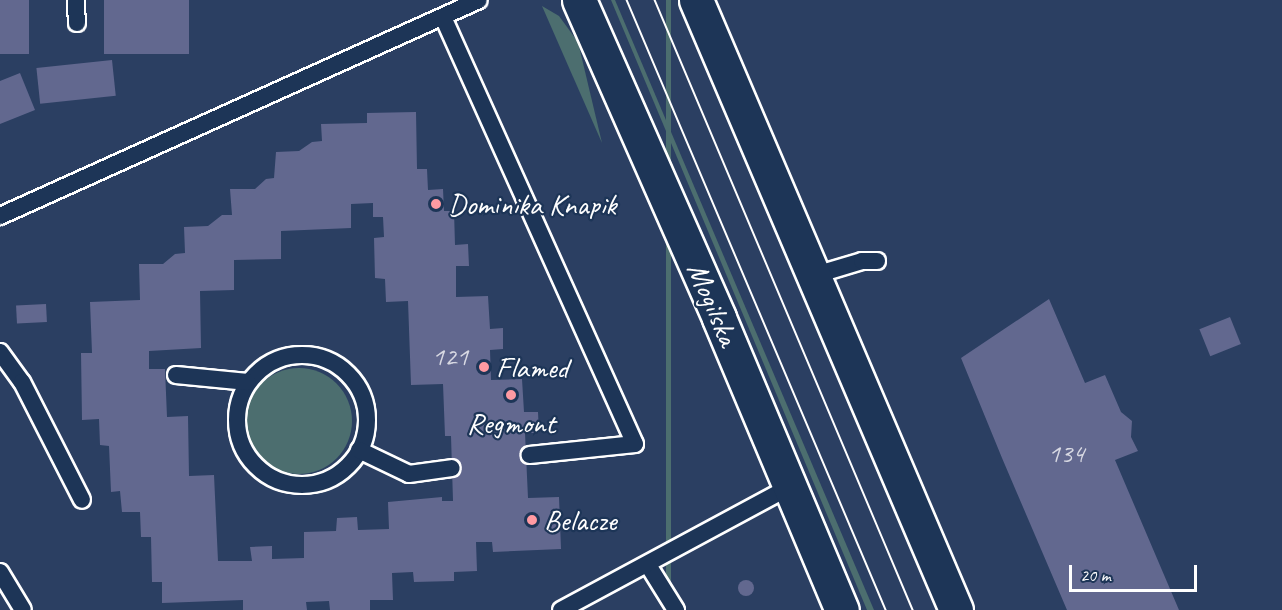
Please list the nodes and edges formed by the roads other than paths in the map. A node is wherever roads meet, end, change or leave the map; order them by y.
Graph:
1 (76, 0) edge
2 (479, 0) edge
3 (579, 0) edge
4 (696, 0) edge
5 (443, 17) junction
6 (77, 23) dead end
7 (0, 216) edge
8 (877, 261) dead end
9 (812, 276) junction
10 (0, 352) edge
11 (177, 375) dead end
12 (248, 382) junction
13 (359, 450) junction
14 (530, 455) dead end
15 (452, 468) dead end
16 (791, 486) junction
17 (81, 500) dead end
18 (648, 565) junction
19 (0, 572) edge
20 (23, 610) edge
21 (561, 610) edge
22 (676, 610) edge
23 (842, 610) edge
24 (956, 610) edge

1 - 6 lane
2 - 5 lane
3 - 16 main road, Mogilska
4 - 9 main road
5 - 7 lane
5 - 14 lane
8 - 9 lane
9 - 24 main road
10 - 17 lane
11 - 12 lane
12 - 13 lane
12 - 13 lane
13 - 15 lane
16 - 18 lane
16 - 23 main road, Mogilska
18 - 21 lane
18 - 22 lane
19 - 20 lane

